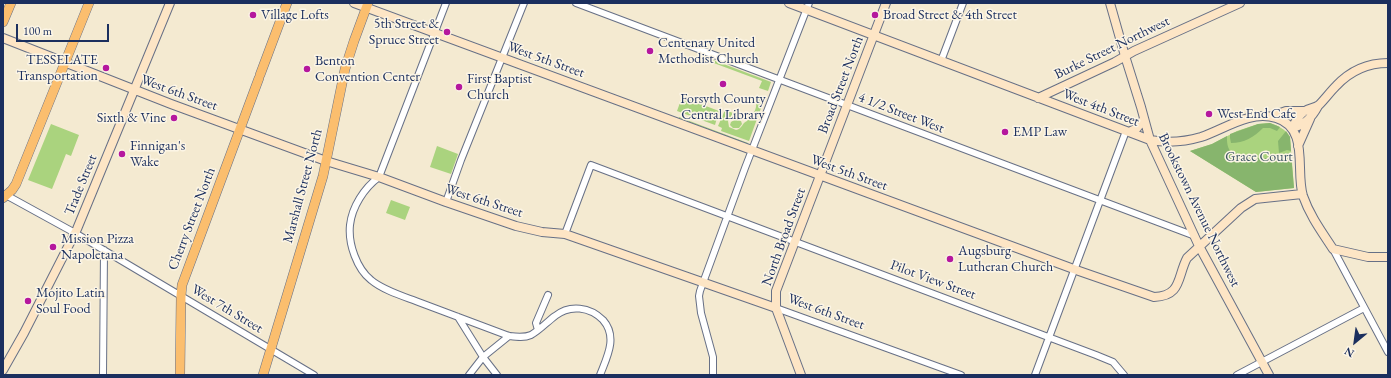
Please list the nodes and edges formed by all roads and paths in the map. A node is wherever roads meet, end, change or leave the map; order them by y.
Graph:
1 (11, 3) edge
2 (89, 3) edge
3 (170, 3) edge
4 (287, 3) edge
5 (354, 3) edge
6 (446, 3) edge
7 (524, 3) edge
8 (576, 3) edge
9 (788, 3) edge
10 (886, 3) edge
11 (963, 3) edge
12 (1110, 3) edge
13 (1240, 3) edge
14 (367, 5) edge
15 (808, 6) edge
16 (3, 22) edge
17 (435, 33) junction
18 (874, 36) junction
19 (3, 38) edge
20 (1125, 56) junction
21 (502, 57) junction
22 (941, 61) junction
23 (65, 62) junction
24 (1388, 63) edge
25 (780, 80) junction
26 (134, 90) junction
27 (1038, 98) junction
28 (847, 106) junction
29 (1309, 114) junction
30 (1272, 116) junction
31 (1144, 119) junction
32 (1292, 128) junction
33 (241, 129) junction
34 (1127, 132) junction
35 (1150, 140) junction
36 (1298, 146) junction
37 (752, 150) junction
38 (326, 161) junction
39 (820, 176) junction
40 (379, 177) junction
41 (1302, 194) junction
42 (4, 195) edge
43 (1100, 200) junction
44 (446, 202) junction
45 (727, 216) junction
46 (75, 233) junction
47 (565, 234) junction
48 (1194, 236) junction
49 (795, 242) junction
50 (1199, 246) junction
51 (1333, 249) junction
52 (104, 250) junction
53 (1388, 256) edge
54 (1074, 270) junction
55 (702, 283) junction
56 (548, 295) dead end
57 (181, 296) junction
58 (776, 308) junction
59 (1364, 308) junction
60 (458, 317) junction
61 (538, 330) junction
62 (509, 336) junction
63 (1049, 336) junction
64 (1385, 340) edge
65 (271, 349) junction
66 (1388, 352) edge
67 (483, 357) junction
68 (1262, 363) junction
69 (3, 370) edge
70 (304, 372) edge
71 (103, 375) edge
72 (180, 375) edge
73 (263, 375) edge
74 (314, 375) edge
75 (469, 375) edge
76 (496, 375) edge
77 (600, 375) edge
78 (713, 375) edge
79 (801, 375) edge
80 (961, 375) edge
81 (1035, 375) edge
82 (1124, 375) edge
83 (1237, 375) edge
84 (1269, 375) edge

1 - 16 main road
2 - 23 main road
3 - 26 street, Trade Street
4 - 33 main road, Cherry Street North
5 - 14 street, West 5th Street
6 - 17 street
7 - 21 street
8 - 25 street, 4 1/2 Street West
9 - 15 street, West 4th Street
10 - 18 street, Broad Street North
11 - 22 street
12 - 20 street, Brookstown Avenue Northwest
13 - 20 street, Burke Street Northwest
14 - 17 street, West 5th Street
14 - 38 main road, Marshall Street North
15 - 18 street, West 4th Street
15 - 25 street
17 - 21 street, West 5th Street
17 - 40 street
18 - 22 street, West 4th Street
18 - 28 street, Broad Street North
19 - 23 street, West 6th Street
20 - 27 street, Burke Street Northwest
20 - 31 street, Brookstown Avenue Northwest
21 - 37 street, West 5th Street
21 - 44 street
22 - 27 street, West 4th Street
23 - 26 street, West 6th Street
23 - 42 main road
24 - 29 street
25 - 28 street, 4 1/2 Street West
25 - 37 street
26 - 33 street, West 6th Street
26 - 46 street, Trade Street
27 - 34 street, West 4th Street
28 - 39 street, Broad Street North
28 - 43 street, 4 1/2 Street West
29 - 30 street, West 4th Street
29 - 32 street
29 - 36 street
30 - 32 street
30 - 35 street, West 4th Street
31 - 34 street
31 - 35 street, Brookstown Avenue Northwest
32 - 36 street
33 - 38 street, West 6th Street
33 - 57 main road, Cherry Street North
34 - 35 street, West 4th Street
34 - 43 street
35 - 48 street, Brookstown Avenue Northwest
36 - 41 street
37 - 39 street, West 5th Street
37 - 45 street
38 - 40 street, West 6th Street
38 - 65 main road, Marshall Street North
39 - 49 street, North Broad Street
39 - 54 street, West 5th Street
40 - 44 street, West 6th Street
40 - 60 street
41 - 50 street, West 5th Street
41 - 51 street
42 - 46 street, West 7th Street
43 - 48 street, 4 1/2 Street West
43 - 54 street
44 - 47 street, West 6th Street
45 - 47 street, Pilot View Street
45 - 49 street, Pilot View Street
45 - 55 street
46 - 52 street, West 7th Street
46 - 69 street, Trade Street
47 - 55 street, West 6th Street
48 - 50 street, Brookstown Avenue Northwest
49 - 58 street, North Broad Street
49 - 63 street, Pilot View Street
50 - 54 street, West 5th Street
50 - 68 street, Brookstown Avenue Northwest
51 - 53 street
51 - 59 street
52 - 57 street, West 7th Street
52 - 71 street
54 - 63 street
55 - 58 street, West 6th Street
55 - 78 street
56 - 61 street
57 - 65 street, West 7th Street
57 - 72 main road, Cherry Street North
58 - 79 street, North Broad Street
58 - 80 street, West 6th Street
59 - 64 street
59 - 68 street
60 - 62 street
60 - 67 street
61 - 62 street
61 - 77 street
62 - 67 street
63 - 81 street
63 - 82 street, Pilot View Street
64 - 66 street
65 - 70 street, West 7th Street
65 - 73 main road, Marshall Street North
67 - 75 street
67 - 76 street
68 - 83 street
68 - 84 street, Brookstown Avenue Northwest
70 - 74 street, West 7th Street

